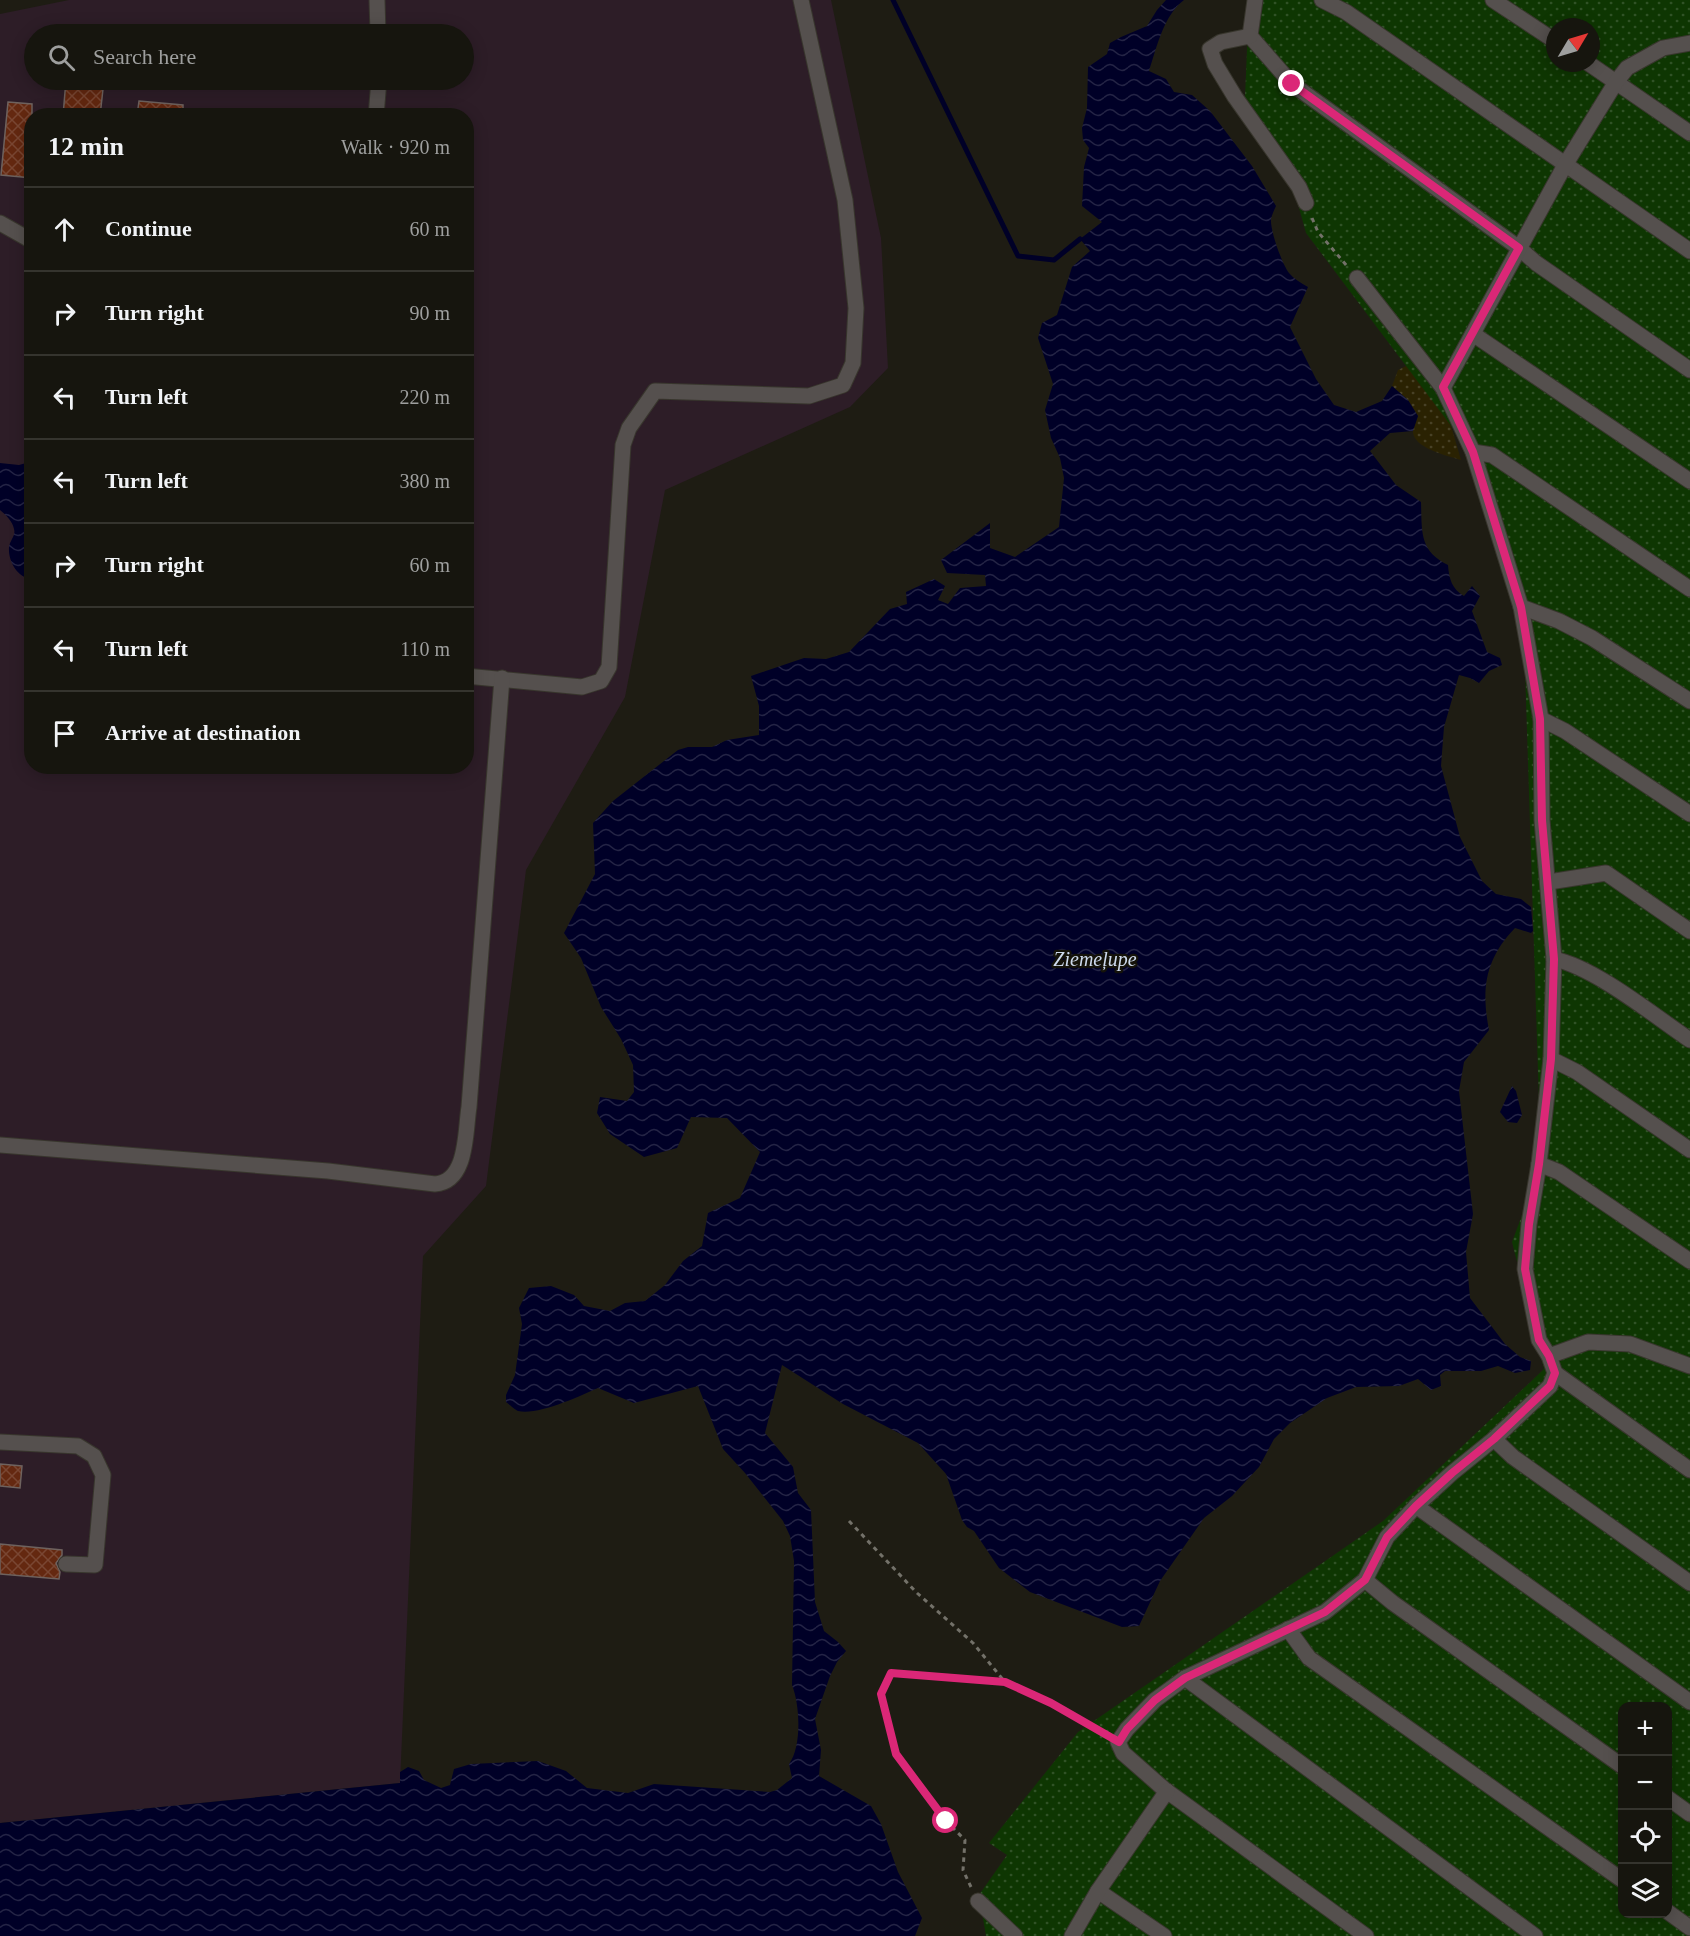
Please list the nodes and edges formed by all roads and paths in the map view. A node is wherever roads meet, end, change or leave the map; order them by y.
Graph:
1 (377, 0) edge
2 (801, 0) edge
3 (1255, 0) edge
4 (1322, 0) edge
5 (1493, 0) edge
6 (378, 24) edge
7 (1546, 35) edge
8 (1250, 36) junction
9 (1690, 43) edge
10 (1600, 71) edge
11 (1616, 82) junction
12 (378, 90) edge
13 (377, 108) edge
14 (1690, 133) edge
15 (1565, 165) junction
16 (1306, 203) joint
17 (0, 223) edge
18 (24, 236) edge
19 (1519, 248) junction
20 (1690, 251) edge
21 (1357, 278) joint
22 (1473, 334) junction
23 (1690, 370) edge
24 (1443, 387) junction
25 (1473, 452) junction
26 (1690, 481) edge
27 (1690, 589) edge
28 (1521, 607) junction
29 (474, 676) edge
30 (501, 678) junction
31 (1690, 701) edge
32 (1540, 719) junction
33 (1690, 814) edge
34 (1548, 882) junction
35 (1690, 931) edge
36 (1554, 959) junction
37 (1690, 1040) edge
38 (1551, 1059) junction
39 (0, 1145) edge
40 (1690, 1150) edge
41 (1539, 1164) junction
42 (1690, 1261) edge
43 (1549, 1356) junction
44 (1690, 1366) edge
45 (1555, 1373) junction
46 (1494, 1439) junction
47 (0, 1442) edge
48 (1690, 1470) edge
49 (1416, 1506) junction
50 (849, 1521) dead end
51 (66, 1564) dead end
52 (1365, 1580) junction
53 (1690, 1583) edge
54 (1288, 1629) junction
55 (1185, 1678) junction
56 (1005, 1682) junction
57 (1690, 1702) edge
58 (1119, 1742) junction
59 (1618, 1762) edge
60 (1167, 1791) junction
61 (1672, 1801) edge
62 (1690, 1814) edge
63 (1618, 1876) edge
64 (1098, 1891) junction
65 (978, 1901) joint
66 (1672, 1915) edge
67 (1690, 1928) edge
68 (1015, 1936) edge
69 (1072, 1936) edge
70 (1164, 1936) edge
71 (1366, 1936) edge
72 (1535, 1936) edge

1 - 6 lane
2 - 30 lane
3 - 8 lane
4 - 15 lane
5 - 7 lane
8 - 16 lane
8 - 19 lane
9 - 11 lane
10 - 11 lane
11 - 14 lane
11 - 15 lane
12 - 13 lane
15 - 19 lane
15 - 20 lane
16 - 21 path
17 - 18 lane
19 - 22 lane
19 - 23 lane
21 - 24 lane
22 - 24 lane
22 - 26 lane
24 - 25 lane
25 - 27 lane
25 - 28 lane
28 - 31 lane
28 - 32 lane
29 - 30 lane
30 - 39 lane
32 - 33 lane
32 - 34 lane
34 - 35 lane
34 - 36 lane
36 - 37 lane
36 - 38 lane
38 - 40 lane
38 - 41 lane
41 - 42 lane
41 - 43 lane
43 - 44 lane
43 - 45 lane
45 - 46 lane
45 - 48 lane
46 - 49 lane
46 - 53 lane
47 - 51 lane
49 - 52 lane
49 - 57 lane
50 - 56 path
52 - 54 lane
52 - 59 lane
54 - 55 lane
54 - 63 lane
55 - 58 lane
55 - 72 lane
56 - 58 path
56 - 65 path
58 - 60 lane
60 - 64 lane
60 - 71 lane
61 - 62 lane
64 - 69 lane
64 - 70 lane
65 - 68 lane
66 - 67 lane

